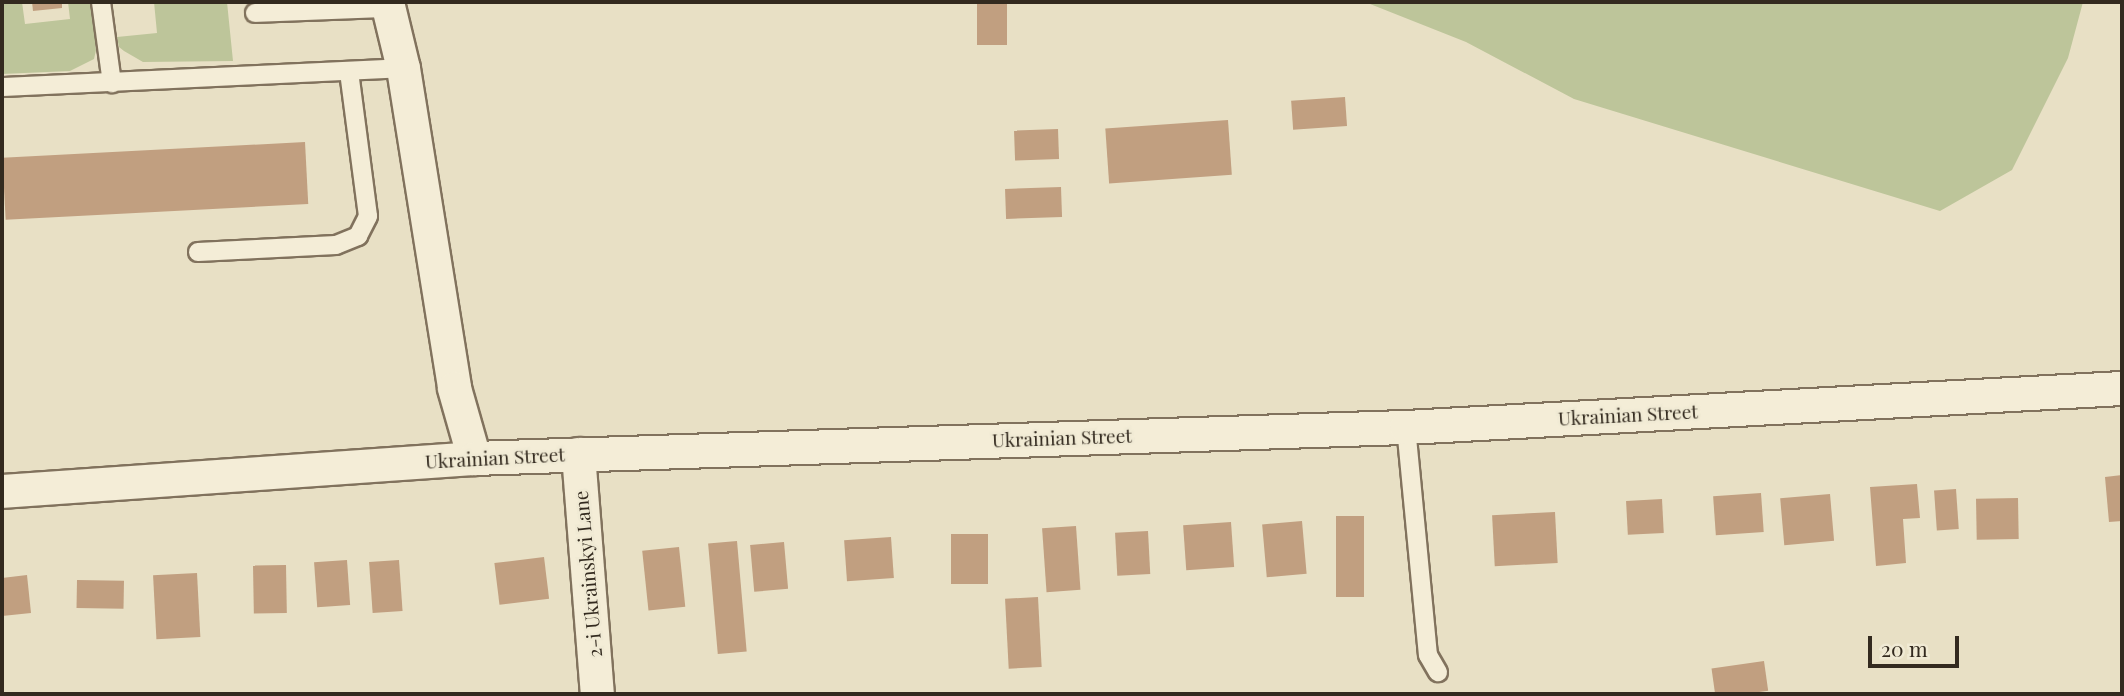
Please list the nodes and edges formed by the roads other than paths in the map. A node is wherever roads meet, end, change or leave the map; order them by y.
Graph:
1 (102, 2) edge
2 (388, 5) edge
3 (255, 13) dead end
4 (402, 68) junction
5 (349, 71) junction
6 (112, 83) junction
7 (2, 87) edge
8 (198, 252) dead end
9 (2122, 388) edge
10 (1406, 427) junction
11 (578, 454) junction
12 (474, 458) junction
13 (2, 491) edge
14 (1438, 672) dead end
15 (597, 694) edge

1 - 6 lane
2 - 3 lane
2 - 4 street
4 - 5 lane
4 - 12 street
5 - 6 lane
5 - 8 lane
6 - 7 lane
9 - 10 street, Ukrainian Street
10 - 11 street, Ukrainian Street
10 - 14 lane
11 - 12 street, Ukrainian Street
11 - 15 street, 2-i Ukrainskyi Lane
12 - 13 street, Ukrainian Street

